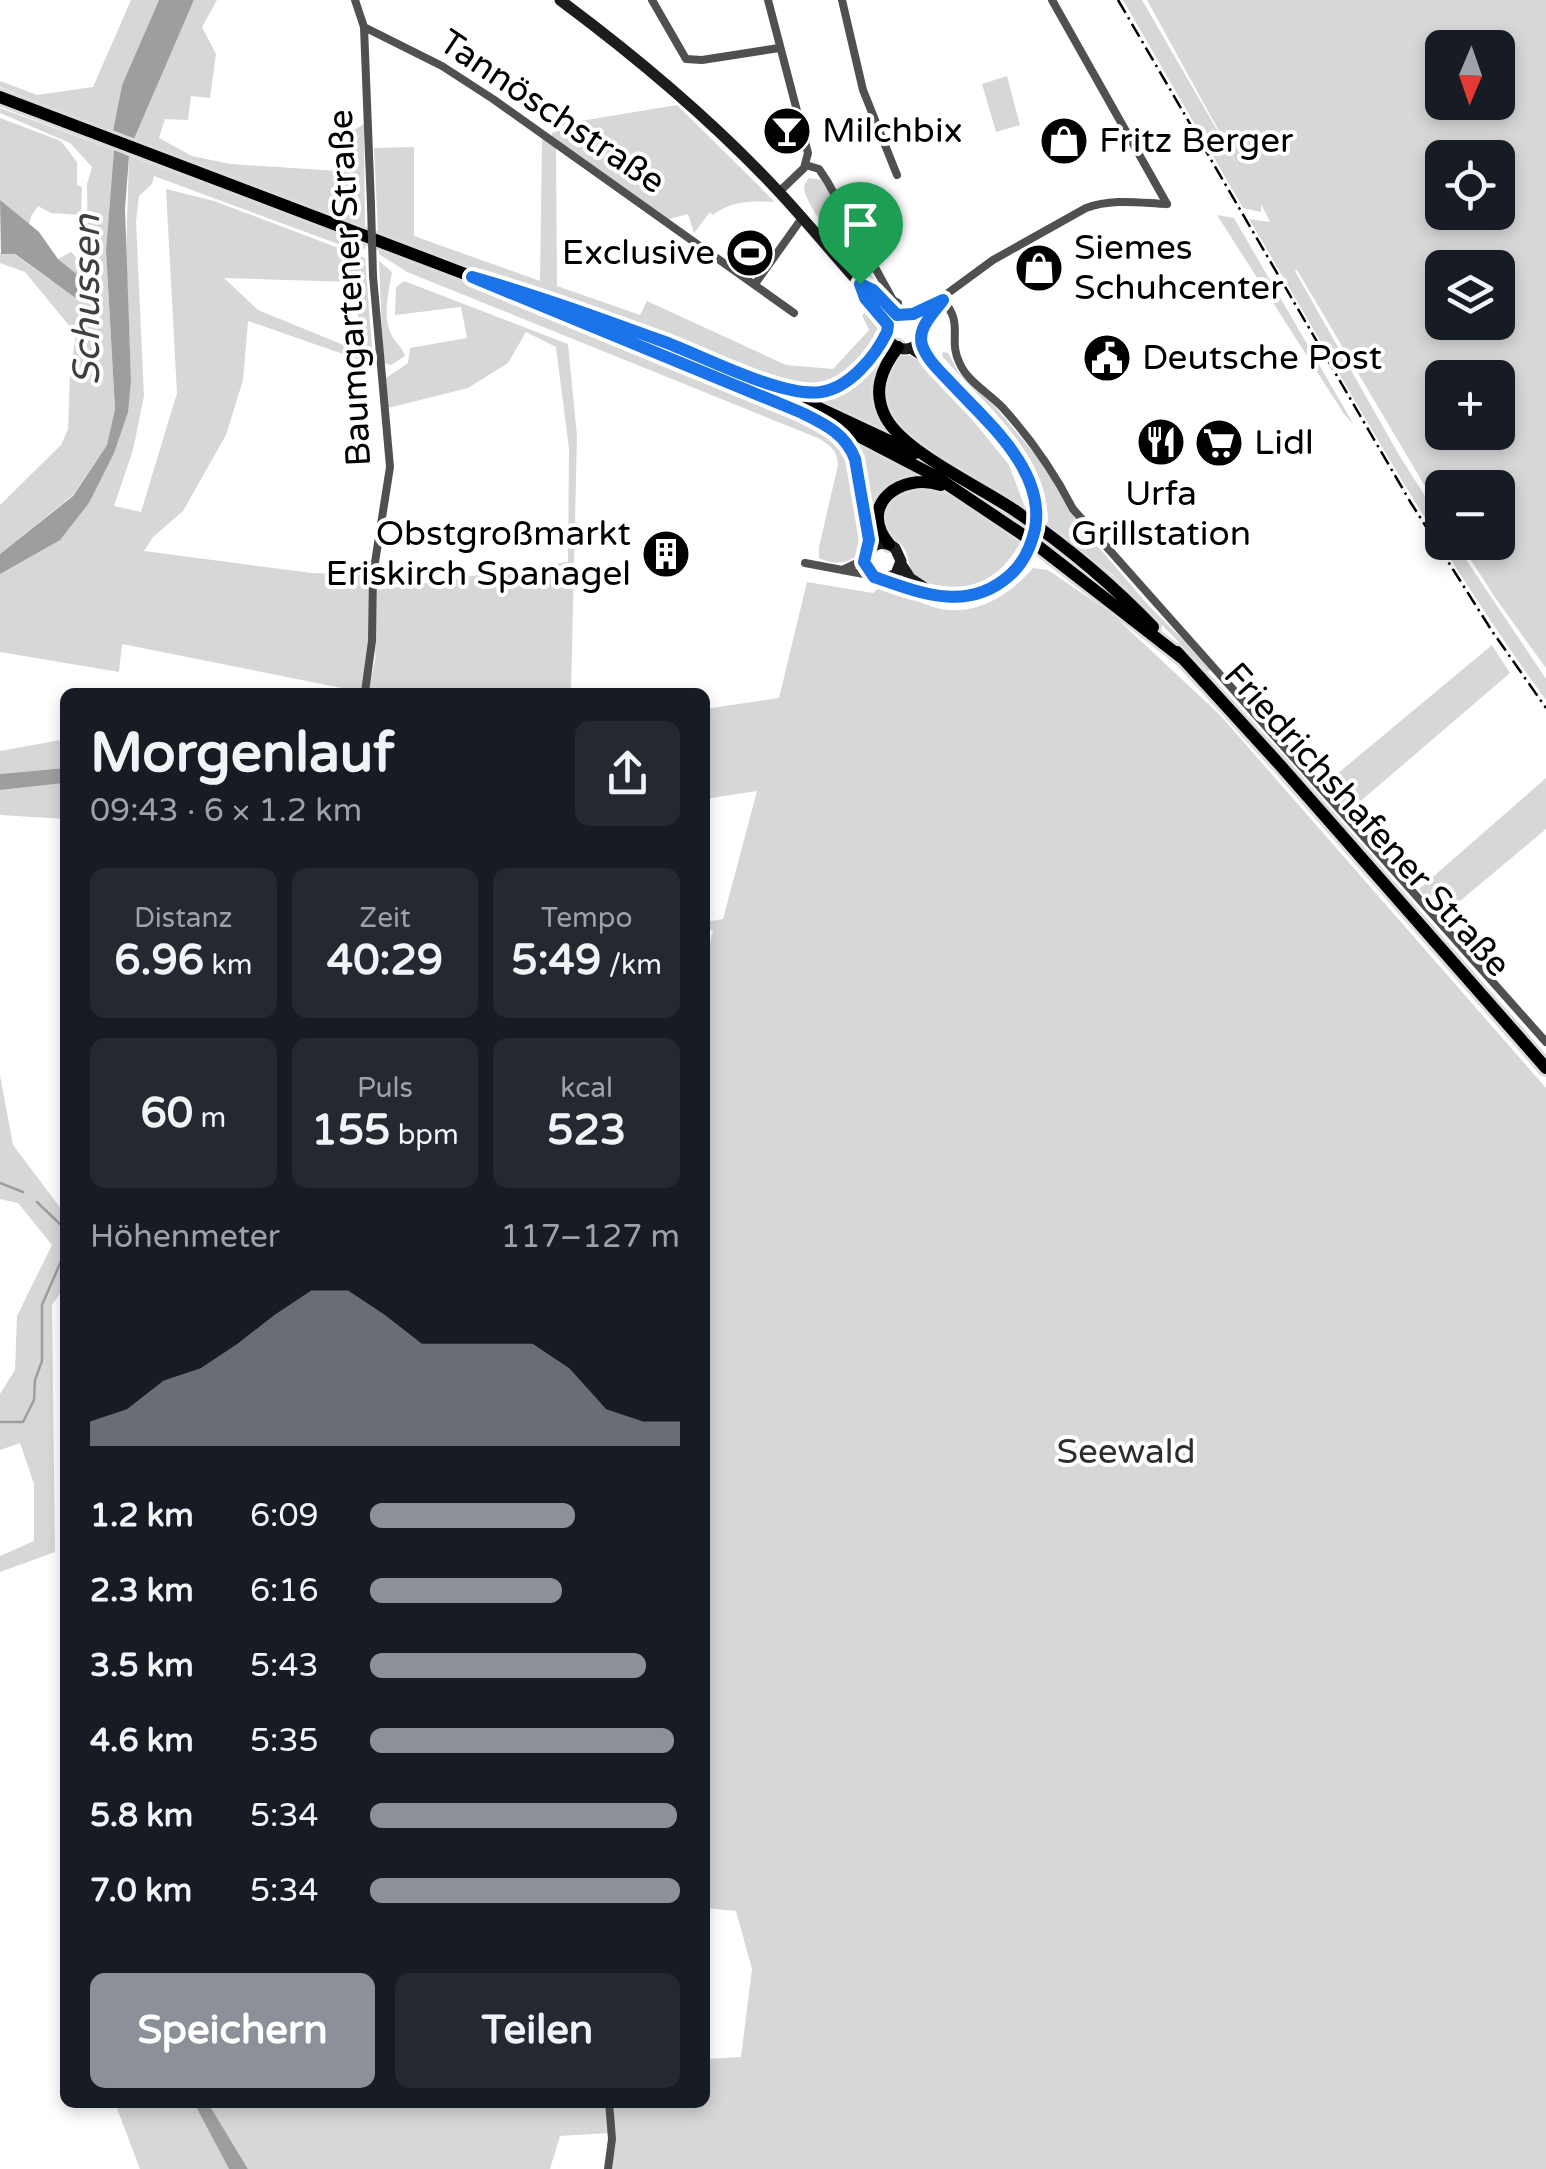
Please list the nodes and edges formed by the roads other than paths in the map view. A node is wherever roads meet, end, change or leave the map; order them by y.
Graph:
1 (355, 0) edge
2 (560, 0) edge
3 (652, 0) edge
4 (768, 0) edge
5 (842, 0) edge
6 (1052, 0) edge
7 (364, 27) junction
8 (778, 48) junction
9 (0, 97) edge
10 (806, 164) junction
11 (897, 175) dead end
12 (779, 192) junction
13 (802, 218) junction
14 (472, 277) junction
15 (755, 284) junction
16 (943, 300) junction
17 (794, 313) dead end
18 (913, 314) junction
19 (893, 319) junction
20 (922, 326) junction
21 (910, 346) junction
22 (755, 378) junction
23 (800, 412) junction
24 (936, 462) junction
25 (979, 506) junction
26 (889, 544) junction
27 (867, 554) junction
28 (805, 563) dead end
29 (901, 564) junction
30 (842, 570) junction
31 (877, 577) junction
32 (939, 597) junction
33 (1182, 658) junction
34 (366, 688) edge
35 (1546, 1042) edge
36 (1546, 1068) edge
37 (609, 2108) edge
38 (608, 2169) edge

1 - 7 street, Baumgartener Straße
2 - 12 street
3 - 8 street
4 - 8 street
5 - 11 street
6 - 16 street
7 - 15 street, Tannöschstraße
7 - 34 street, Baumgartener Straße, bridge
8 - 10 street
9 - 14 main road
10 - 12 street
10 - 19 street
12 - 13 street
13 - 15 street
13 - 19 street
14 - 22 main road
14 - 23 main road
15 - 17 street, Tannöschstraße
16 - 18 street
16 - 20 street
16 - 35 street
18 - 19 street
18 - 20 street
19 - 21 street
19 - 22 main road
20 - 21 street
21 - 24 main road
21 - 32 street, bridge
22 - 24 main road
23 - 25 main road
23 - 27 main road
24 - 33 main road
25 - 26 main road
25 - 33 main road
26 - 27 street
26 - 29 street
27 - 30 street
27 - 31 street
28 - 30 street
29 - 31 street
29 - 32 street
30 - 31 street
31 - 32 street
33 - 36 main road, Friedrichshafener Straße
37 - 38 street

